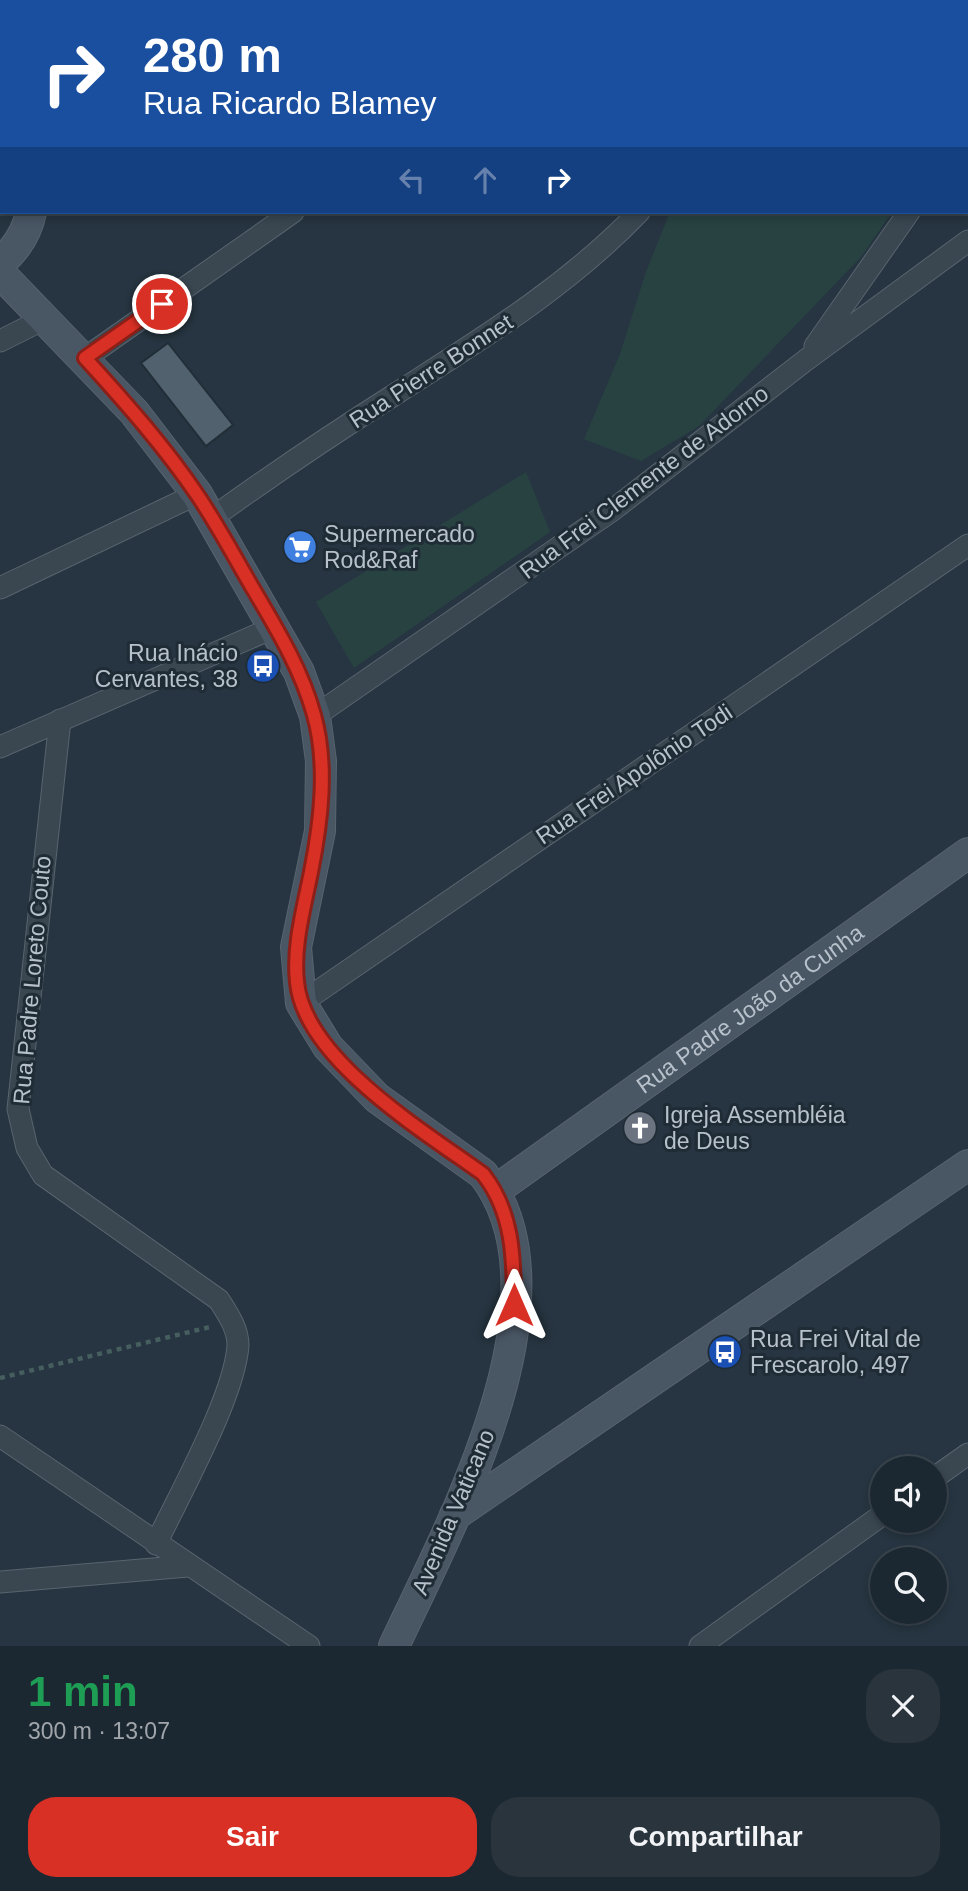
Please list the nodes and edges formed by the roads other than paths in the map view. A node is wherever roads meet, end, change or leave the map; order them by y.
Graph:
1 (31, 214) edge
2 (290, 214) edge
3 (637, 214) edge
4 (907, 214) edge
5 (968, 241) edge
6 (0, 264) edge
7 (0, 273) edge
8 (46, 318) junction
9 (0, 341) edge
10 (85, 358) junction
11 (806, 360) junction
12 (205, 506) junction
13 (968, 545) edge
14 (0, 588) edge
15 (275, 627) junction
16 (315, 716) junction
17 (60, 720) junction
18 (0, 747) edge
19 (968, 853) edge
20 (301, 1003) junction
21 (968, 1165) edge
22 (496, 1190) junction
23 (0, 1436) edge
24 (968, 1454) edge
25 (947, 1469) edge
26 (455, 1515) junction
27 (870, 1524) edge
28 (156, 1544) junction
29 (188, 1566) junction
30 (0, 1582) edge
31 (309, 1646) edge
32 (394, 1646) edge
33 (700, 1646) edge

1 - 6 main road
2 - 10 street
3 - 12 street, Rua Pierre Bonnet
4 - 11 street
5 - 11 street, Rua Frei Clemente de Adorno
7 - 8 main road, Avenida Vaticano
8 - 9 street
8 - 10 main road, Avenida Vaticano
10 - 12 main road, Avenida Vaticano
11 - 16 street, Rua Frei Clemente de Adorno
12 - 14 street, Rua Pierre Bonnet
12 - 15 main road, Avenida Vaticano
13 - 20 street, Rua Frei Apolônio Todi
15 - 16 main road, Avenida Vaticano
15 - 17 street
16 - 20 main road, Avenida Vaticano
17 - 18 street
17 - 28 street, Rua Padre Loreto Couto
19 - 22 main road, Rua Padre João da Cunha
20 - 22 main road, Avenida Vaticano
21 - 26 main road
22 - 26 main road, Avenida Vaticano
23 - 28 street
24 - 25 street
26 - 32 main road, Avenida Vaticano
27 - 33 street
28 - 29 street
29 - 30 street
29 - 31 street

